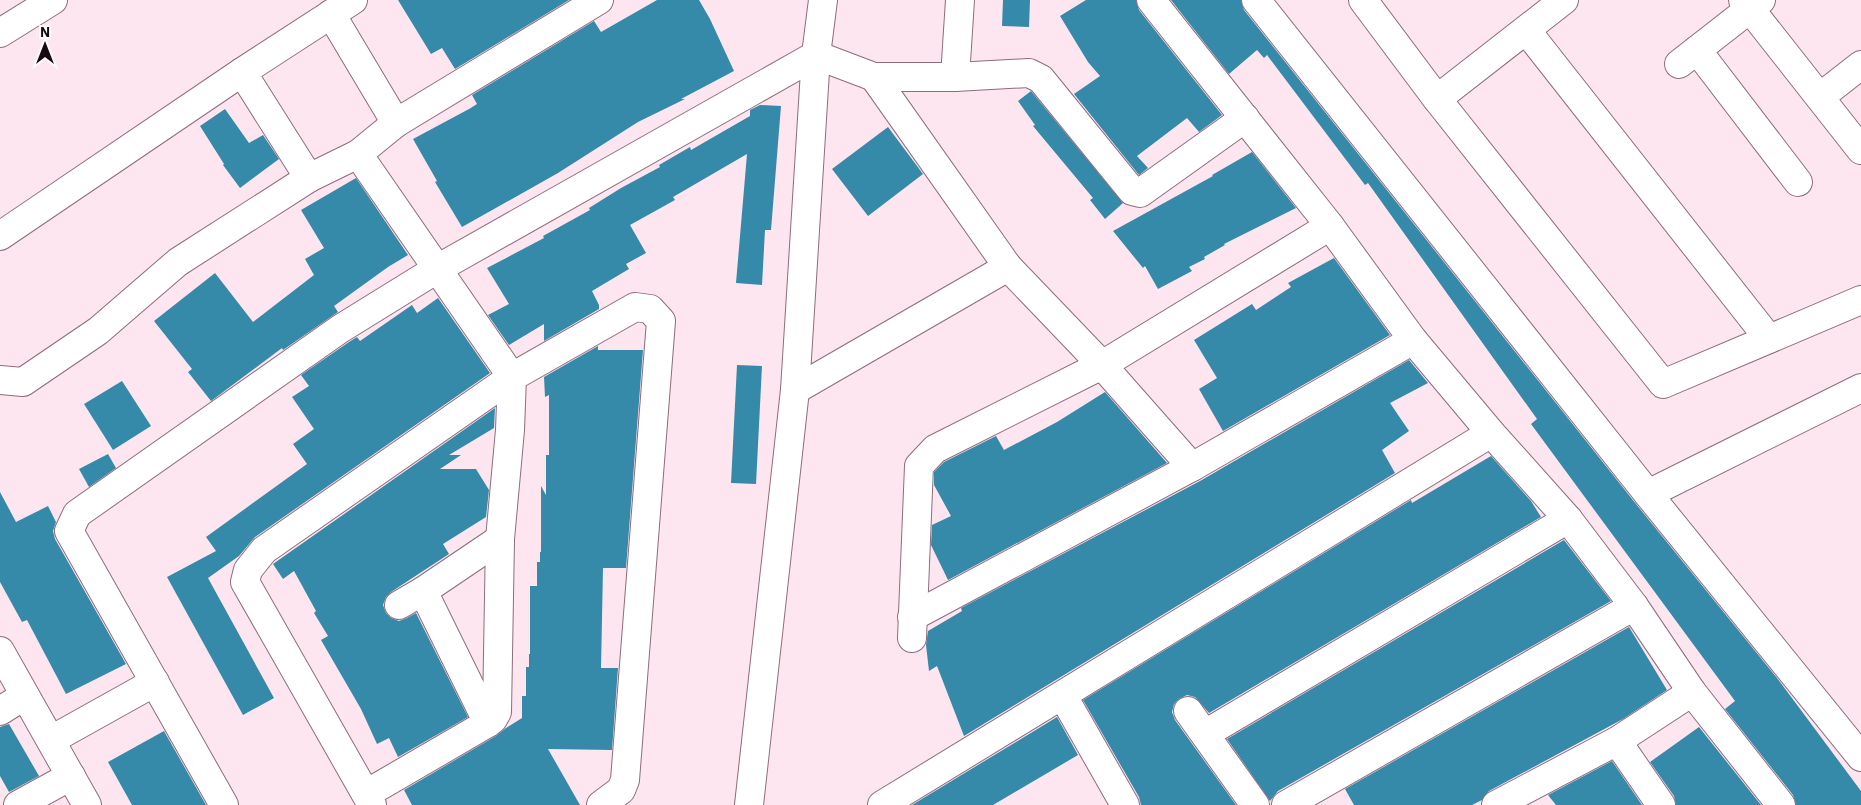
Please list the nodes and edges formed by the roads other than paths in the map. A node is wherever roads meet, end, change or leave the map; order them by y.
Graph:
1 (53, 0) edge
2 (599, 0) edge
3 (823, 0) edge
4 (960, 0) edge
5 (1151, 0) edge
6 (1256, 0) edge
7 (1363, 0) edge
8 (1564, 0) edge
9 (1752, 3) edge
10 (342, 7) edge
11 (1526, 30) junction
12 (0, 33) edge
13 (816, 55) junction
14 (1861, 65) edge
15 (242, 72) junction
16 (874, 77) junction
17 (955, 77) junction
18 (1820, 97) junction
19 (1437, 99) junction
20 (1245, 118) junction
21 (396, 123) junction
22 (1861, 150) edge
23 (358, 154) junction
24 (309, 178) junction
25 (1798, 182) dead end
26 (1330, 226) junction
27 (0, 236) edge
28 (1008, 267) junction
29 (437, 268) junction
30 (1861, 300) edge
31 (1769, 339) junction
32 (1413, 340) junction
33 (1102, 365) junction
34 (512, 377) junction
35 (0, 380) edge
36 (1861, 388) edge
37 (795, 390) junction
38 (1491, 433) junction
39 (1192, 467) junction
40 (1648, 494) junction
41 (1568, 519) junction
42 (500, 539) junction
43 (423, 591) junction
44 (400, 605) dead end
45 (1634, 606) junction
46 (0, 650) edge
47 (156, 682) junction
48 (1692, 692) junction
49 (24, 696) junction
50 (1063, 696) junction
51 (1188, 711) dead end
52 (0, 712) edge
53 (488, 724) junction
54 (1205, 734) junction
55 (51, 740) junction
56 (1617, 741) junction
57 (1861, 756) edge
58 (71, 776) junction
59 (0, 796) edge
60 (369, 799) edge
61 (1513, 801) edge
62 (5, 805) edge
63 (18, 805) edge
64 (87, 805) edge
65 (224, 805) edge
66 (601, 805) edge
67 (749, 805) edge
68 (882, 805) edge
69 (1125, 805) edge
70 (1254, 805) edge
71 (1286, 805) edge
72 (1660, 805) edge
73 (1780, 805) edge

1 - 12 street
2 - 21 street
3 - 13 street
4 - 17 street
5 - 20 street
6 - 40 street
7 - 19 street
8 - 11 street
9 - 18 street
9 - 25 street
10 - 15 street
10 - 21 street
11 - 19 street
11 - 31 street
13 - 16 street
13 - 29 street
13 - 37 street
14 - 18 street
15 - 24 street
15 - 27 street
16 - 17 street
16 - 28 street
17 - 20 street
18 - 22 street
19 - 31 street
20 - 26 street
21 - 23 street
23 - 24 street
23 - 29 street
24 - 35 street
26 - 32 street
26 - 33 street
28 - 33 street
28 - 37 street
29 - 34 street
29 - 47 street
30 - 31 street
32 - 38 street
32 - 39 street
33 - 39 street
33 - 39 street
34 - 42 street
34 - 60 street
34 - 66 street
36 - 40 street
37 - 67 street
38 - 41 street
38 - 50 street
40 - 57 street
41 - 45 street
41 - 54 street
42 - 43 street
42 - 53 street
43 - 44 street
43 - 53 street
45 - 48 street
45 - 71 street
46 - 49 street
47 - 55 street
47 - 65 street
48 - 56 street
48 - 73 street
49 - 52 street
49 - 55 street
50 - 68 street
50 - 69 street
51 - 54 street
53 - 60 street
54 - 70 street
55 - 58 street
56 - 61 street
56 - 72 street
58 - 63 street
58 - 64 street
59 - 62 street

